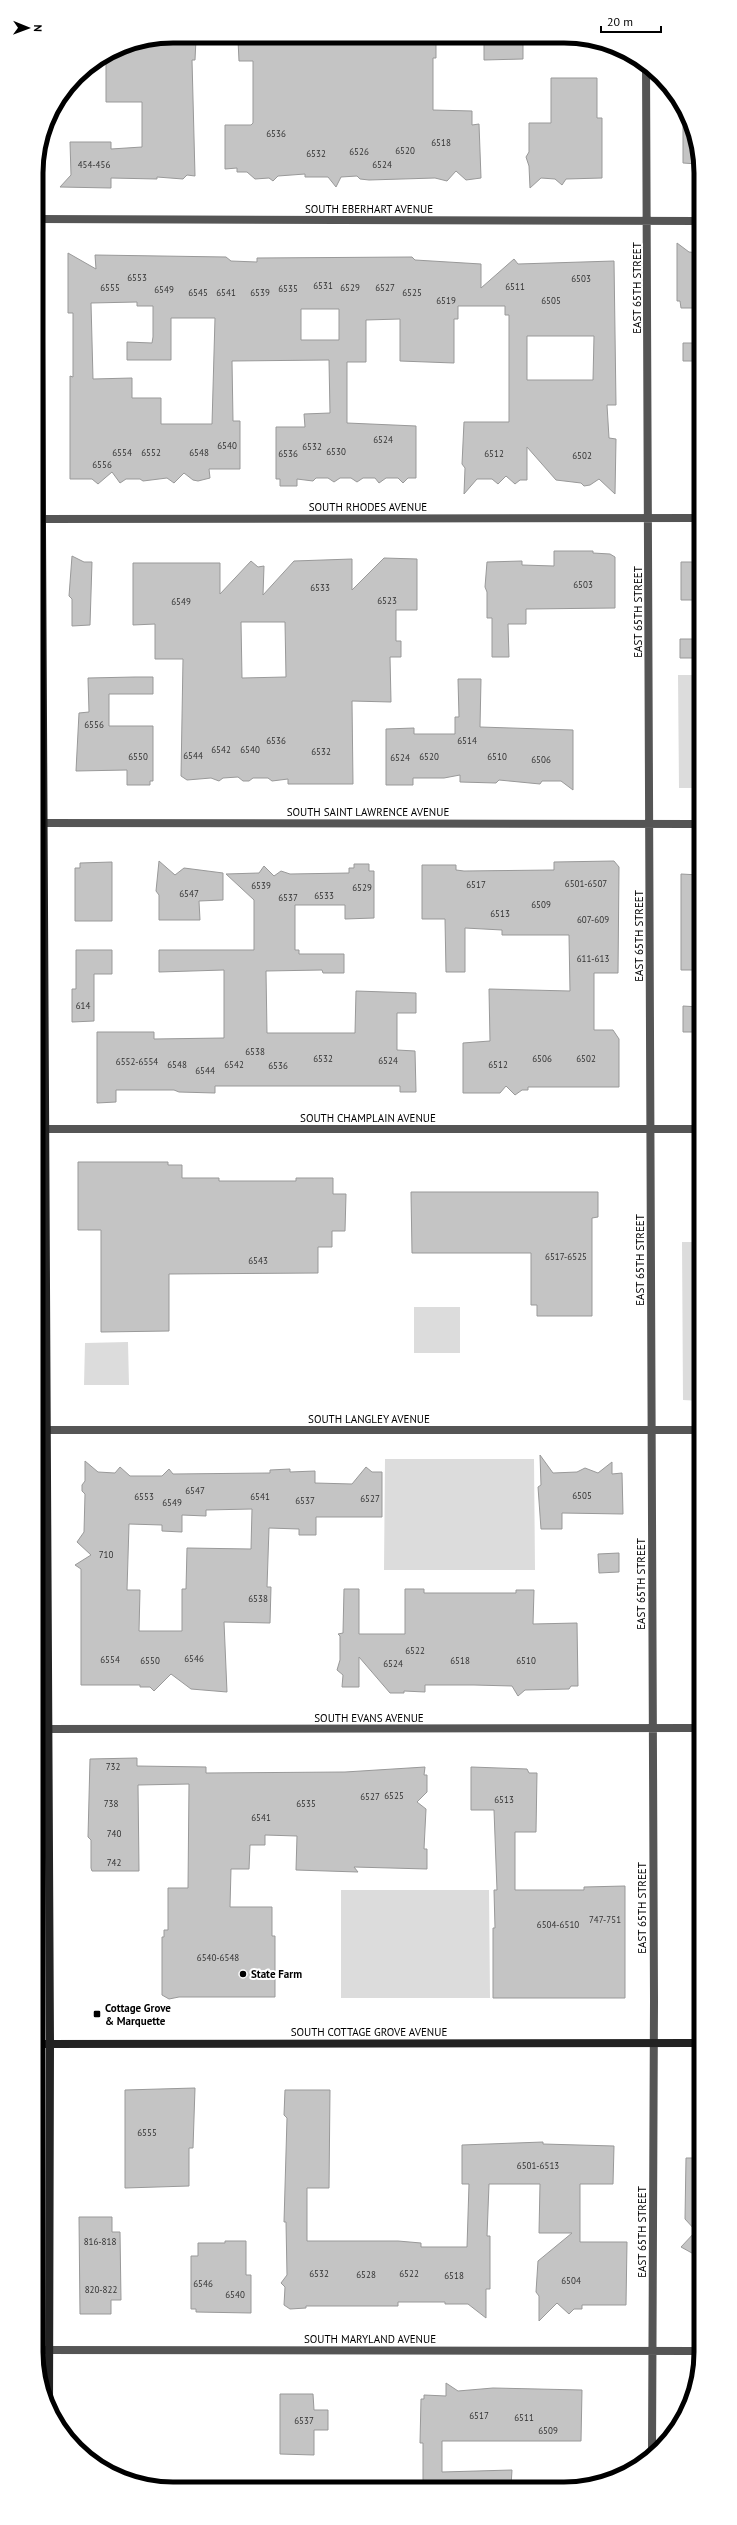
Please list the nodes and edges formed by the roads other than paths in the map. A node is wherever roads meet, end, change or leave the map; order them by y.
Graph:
1 (646, 73) edge
2 (43, 219) edge
3 (648, 221) junction
4 (694, 221) edge
5 (649, 518) junction
6 (694, 518) edge
7 (43, 519) edge
8 (43, 823) edge
9 (650, 824) junction
10 (694, 824) edge
11 (43, 1129) edge
12 (651, 1129) junction
13 (694, 1129) edge
14 (43, 1229) edge
15 (43, 1430) edge
16 (47, 1430) junction
17 (652, 1430) junction
18 (694, 1430) edge
19 (653, 1728) junction
20 (694, 1728) edge
21 (43, 1729) edge
22 (48, 1729) junction
23 (654, 2043) junction
24 (694, 2043) edge
25 (43, 2044) edge
26 (50, 2044) junction
27 (43, 2350) edge
28 (49, 2350) junction
29 (653, 2351) junction
30 (694, 2351) edge
31 (49, 2390) edge
32 (652, 2448) edge

1 - 3 street, EAST 65TH STREET
2 - 3 street, SOUTH EBERHART AVENUE
3 - 4 street, SOUTH EBERHART AVENUE
3 - 5 street, EAST 65TH STREET
5 - 6 street, SOUTH RHODES AVENUE
5 - 7 street, SOUTH RHODES AVENUE
5 - 9 street, EAST 65TH STREET
8 - 9 street, SOUTH SAINT LAWRENCE AVENUE
9 - 10 street, SOUTH SAINT LAWRENCE AVENUE
9 - 12 street, EAST 65TH STREET
11 - 12 street, SOUTH CHAMPLAIN AVENUE
12 - 13 street, SOUTH CHAMPLAIN AVENUE
12 - 17 street, EAST 65TH STREET
14 - 16 street
15 - 16 street, SOUTH LANGLEY AVENUE
16 - 17 street, SOUTH LANGLEY AVENUE
16 - 22 street
17 - 18 street, SOUTH LANGLEY AVENUE
17 - 19 street, EAST 65TH STREET
19 - 20 street, SOUTH EVANS AVENUE
19 - 22 street, SOUTH EVANS AVENUE
19 - 23 street, EAST 65TH STREET
21 - 22 street, SOUTH EVANS AVENUE
22 - 26 street
23 - 24 street, SOUTH COTTAGE GROVE AVENUE
23 - 26 street, SOUTH COTTAGE GROVE AVENUE
23 - 29 street, EAST 65TH STREET
25 - 26 street, SOUTH COTTAGE GROVE AVENUE
26 - 28 street
27 - 28 street, SOUTH MARYLAND AVENUE
28 - 29 street, SOUTH MARYLAND AVENUE
28 - 31 street
29 - 30 street, SOUTH MARYLAND AVENUE
29 - 32 street, EAST 65TH STREET

